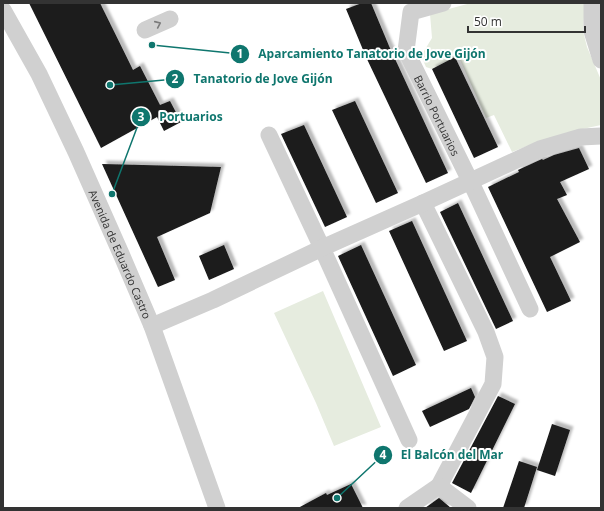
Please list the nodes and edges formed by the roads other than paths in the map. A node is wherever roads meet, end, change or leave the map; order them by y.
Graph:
1 (443, 3) edge
2 (592, 3) edge
3 (3, 10) edge
4 (170, 19) dead end
5 (145, 30) dead end
6 (601, 60) edge
7 (269, 135) dead end
8 (601, 136) edge
9 (470, 180) junction
10 (423, 203) junction
11 (322, 248) junction
12 (530, 310) dead end
13 (152, 326) junction
14 (409, 440) dead end
15 (439, 486) junction
16 (217, 508) edge
17 (407, 508) edge
18 (468, 508) edge

1 - 9 street, Barrio Portuarios
2 - 6 street
3 - 13 street, Avenida de Eduardo Castro
5 -> 4 street
7 - 11 street
8 - 9 street
9 - 10 street
9 - 12 street, Barrio Portuarios
10 - 11 street
10 - 15 street
11 - 13 street
11 - 14 street
13 - 16 street, Avenida de Eduardo Castro
15 - 17 street
15 - 18 street

